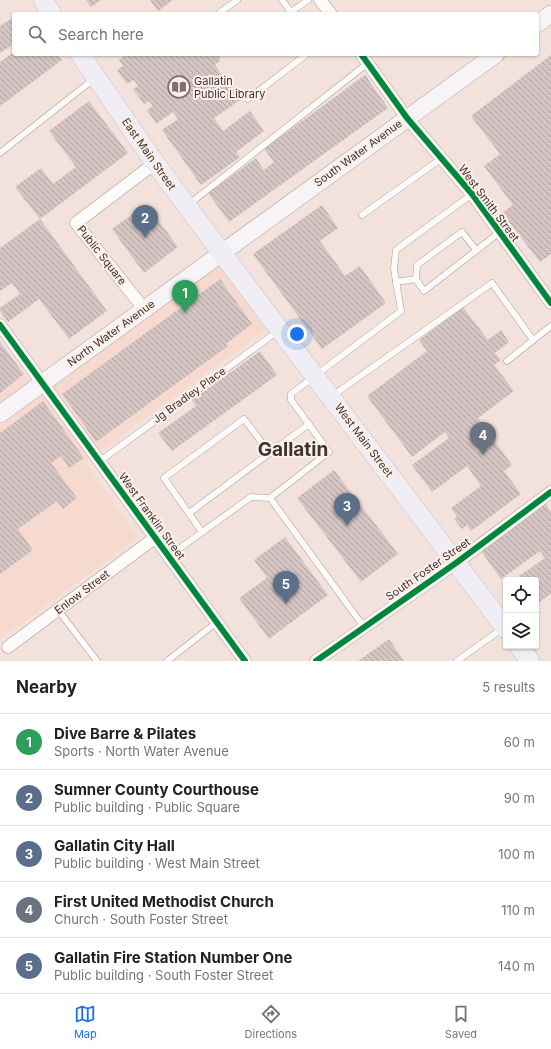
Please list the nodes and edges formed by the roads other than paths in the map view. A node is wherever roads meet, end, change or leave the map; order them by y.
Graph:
1 (43, 0) edge
2 (237, 0) edge
3 (282, 0) edge
4 (308, 0) edge
5 (320, 0) edge
6 (51, 12) edge
7 (221, 12) edge
8 (289, 12) edge
9 (291, 12) edge
10 (329, 12) edge
11 (551, 14) edge
12 (539, 23) edge
13 (81, 56) edge
14 (304, 56) edge
15 (493, 56) edge
16 (364, 59) edge
17 (96, 77) junction
18 (248, 99) dead end
19 (407, 118) junction
20 (0, 153) edge
21 (442, 158) junction
22 (156, 164) junction
23 (472, 194) junction
24 (187, 206) junction
25 (362, 215) dead end
26 (500, 232) junction
27 (476, 250) junction
28 (221, 252) junction
29 (416, 279) junction
30 (396, 282) junction
31 (551, 303) edge
32 (144, 309) junction
33 (0, 325) edge
34 (551, 326) edge
35 (279, 329) junction
36 (533, 340) junction
37 (507, 361) dead end
38 (315, 376) junction
39 (43, 384) junction
40 (330, 397) junction
41 (0, 414) edge
42 (309, 424) junction
43 (269, 452) junction
44 (100, 461) junction
45 (551, 493) edge
46 (270, 498) junction
47 (189, 513) junction
48 (202, 532) junction
49 (156, 537) junction
50 (169, 556) junction
51 (456, 563) junction
52 (58, 610) junction
53 (217, 622) junction
54 (503, 625) edge
55 (364, 627) junction
56 (503, 629) edge
57 (8, 647) dead end
58 (97, 661) edge
59 (167, 661) edge
60 (245, 661) edge
61 (316, 661) edge
62 (457, 661) edge

1 - 6 main road
2 - 7 lane
3 - 8 lane
4 - 9 lane
5 - 10 street
11 - 12 main road
13 - 17 main road, East Main Street
14 - 18 lane
15 - 19 main road, South Water Avenue
16 - 19 street, West Smith Street
16 - 24 lane
17 - 20 lane
17 - 22 main road, East Main Street
19 - 21 street, West Smith Street
19 - 28 main road, South Water Avenue
21 - 23 street, West Smith Street
21 - 25 lane
22 - 24 main road, East Main Street
22 - 32 street, Public Square
23 - 26 street, West Smith Street
23 - 30 lane
24 - 28 main road, East Main Street
26 - 27 lane
26 - 31 street, West Smith Street
27 - 29 lane
27 - 29 lane
28 - 32 main road, North Water Avenue
28 - 35 main road, West Main Street
29 - 30 lane
30 - 38 lane
32 - 39 main road, North Water Avenue
33 - 39 street, West Franklin Street
34 - 36 lane
35 - 38 main road, West Main Street
35 - 44 lane, Jg Bradley Place
36 - 37 lane
36 - 40 lane
38 - 40 main road, West Main Street
38 - 42 lane
39 - 41 main road, North Water Avenue
39 - 44 street, West Franklin Street
40 - 51 main road, West Main Street
42 - 43 lane
42 - 46 lane
43 - 47 lane
43 - 47 lane
44 - 49 street, West Franklin Street
45 - 51 street, South Foster Street
46 - 48 lane
46 - 55 lane
47 - 48 lane
48 - 50 lane
49 - 50 street, West Franklin Street
49 - 52 street, Enlow Street
50 - 53 street, West Franklin Street
51 - 54 main road, West Main Street
51 - 55 street, South Foster Street
52 - 57 street, Enlow Street
52 - 58 lane
53 - 59 lane
53 - 60 street, West Franklin Street
55 - 61 street, South Foster Street
56 - 62 lane

